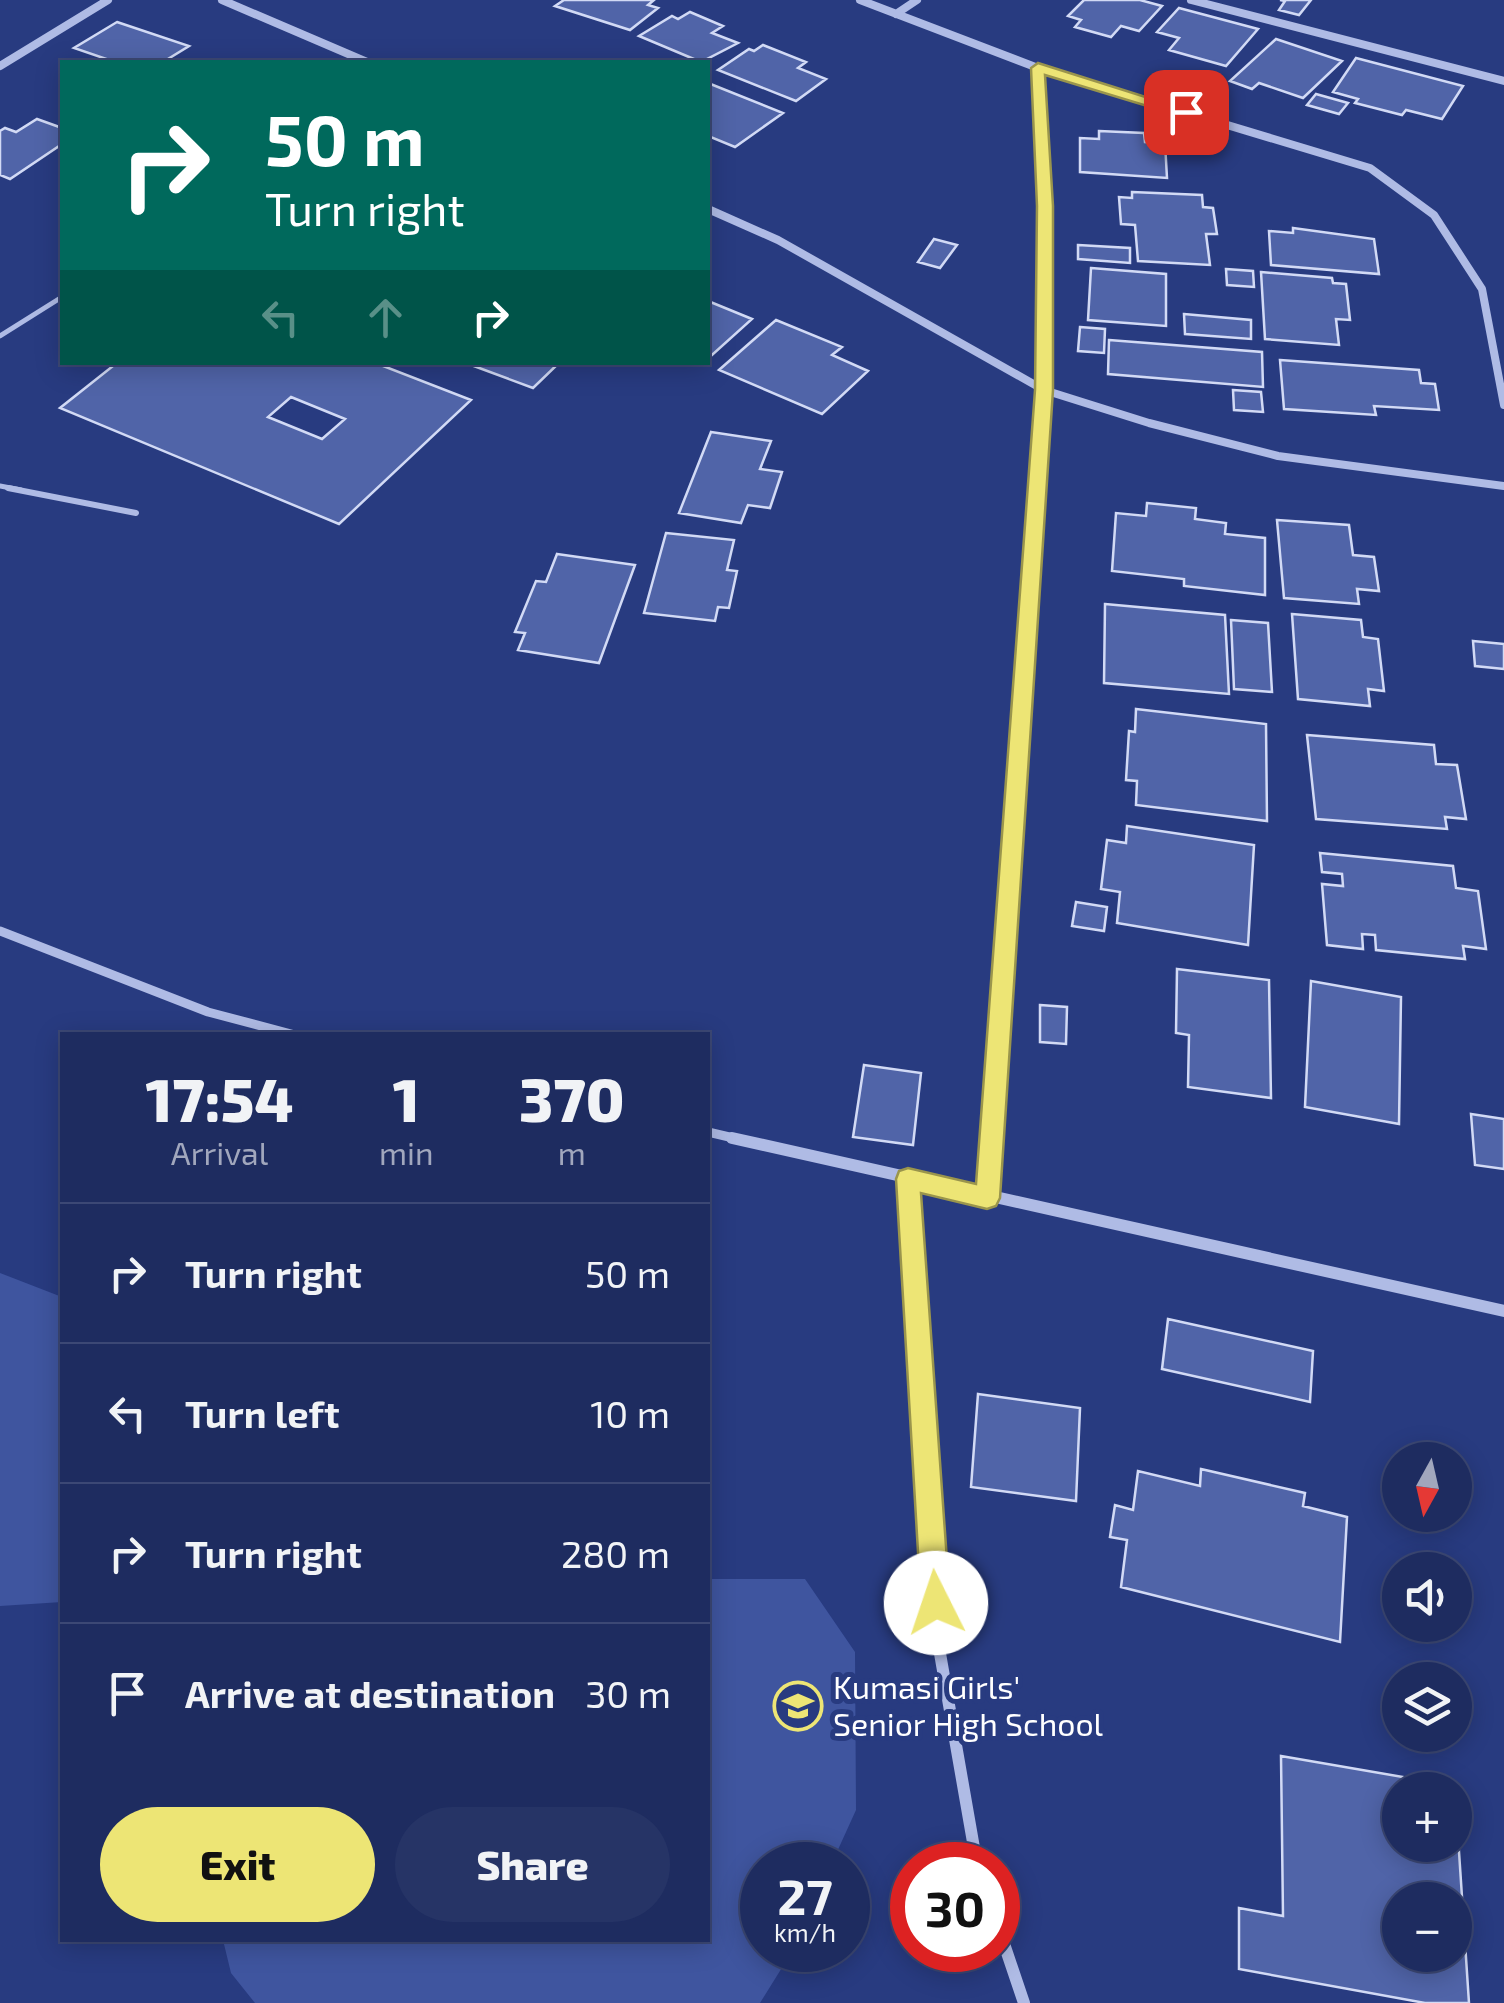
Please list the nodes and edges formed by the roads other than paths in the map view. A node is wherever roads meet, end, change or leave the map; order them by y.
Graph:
1 (108, 0) edge
2 (222, 0) edge
3 (860, 0) edge
4 (917, 0) edge
5 (1191, 0) edge
6 (896, 14) junction
7 (361, 60) edge
8 (0, 66) edge
9 (1038, 68) junction
10 (1504, 81) edge
11 (710, 211) edge
12 (60, 298) edge
13 (0, 336) edge
14 (1044, 390) junction
15 (1504, 406) edge
16 (0, 486) edge
17 (1504, 486) edge
18 (136, 513) dead end
19 (0, 932) edge
20 (283, 1032) edge
21 (710, 1132) edge
22 (908, 1179) junction
23 (987, 1198) junction
24 (1504, 1311) edge
25 (973, 1842) edge
26 (1014, 1972) edge
27 (1024, 2003) edge

1 - 8 street
2 - 7 street
3 - 6 street
4 - 6 street
5 - 10 street
6 - 9 street
9 - 14 street
9 - 15 street
11 - 14 street
12 - 13 lane
14 - 17 street
14 - 23 street
16 - 18 lane
19 - 20 street
21 - 22 street
22 - 23 street
22 - 25 street
23 - 24 street
26 - 27 street

